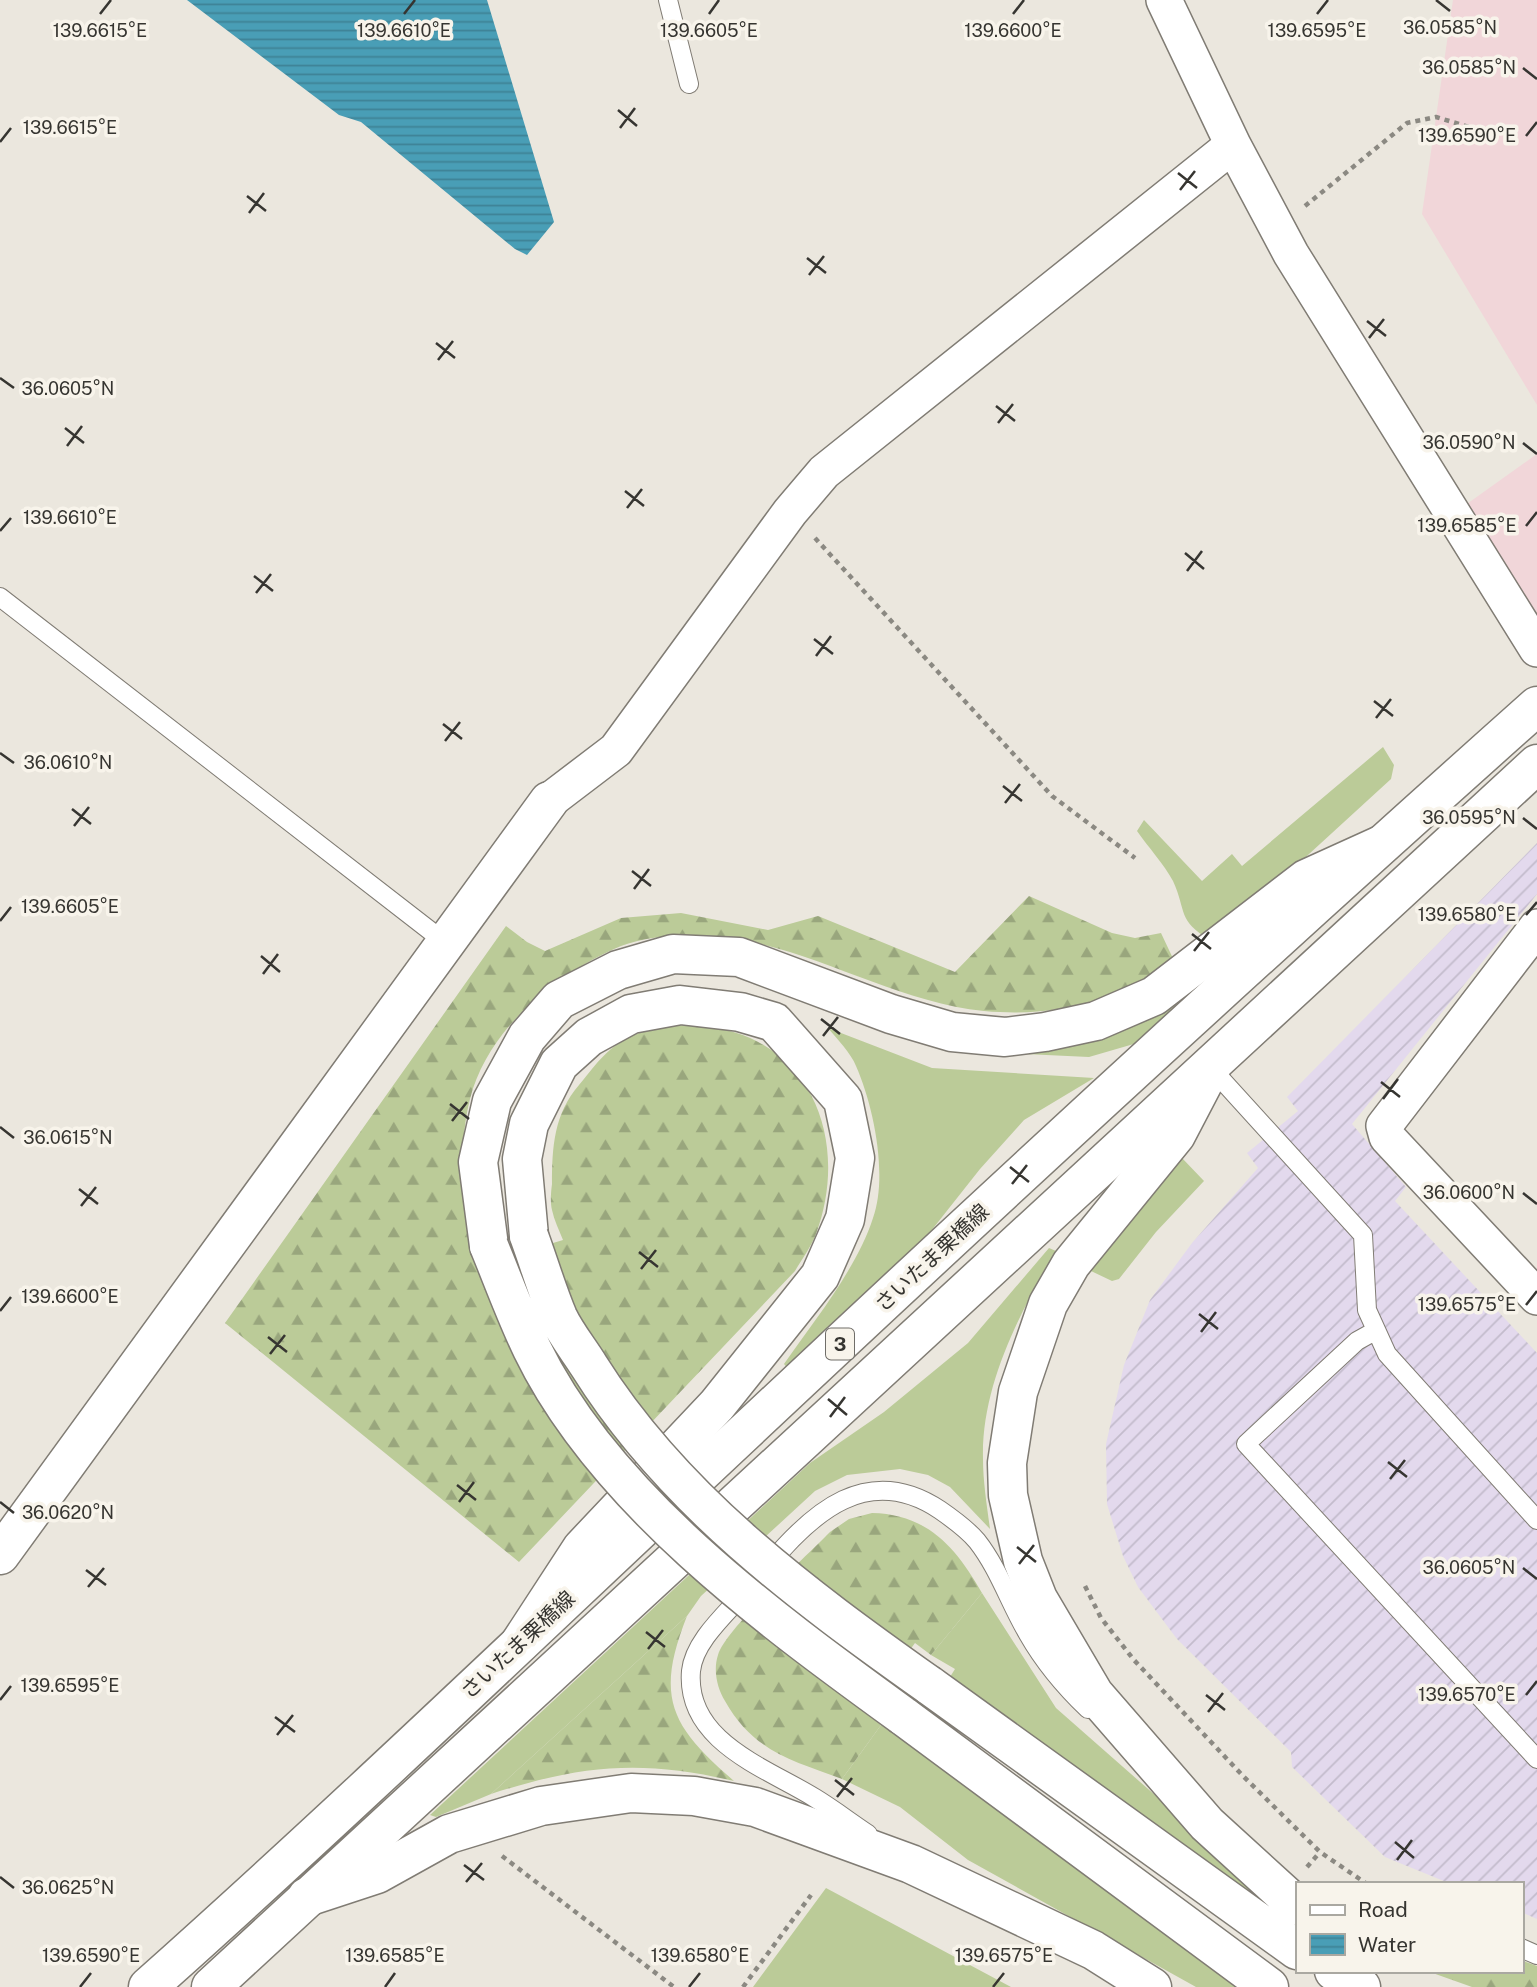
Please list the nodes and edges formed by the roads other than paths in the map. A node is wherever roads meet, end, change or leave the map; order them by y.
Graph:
1 (668, 0) edge
2 (1164, 0) edge
3 (689, 84) dead end
4 (1233, 145) junction
5 (0, 597) edge
6 (1537, 649) edge
7 (1537, 706) edge
8 (1537, 764) edge
9 (549, 801) joint
10 (1381, 845) junction
11 (1537, 927) edge
12 (446, 943) junction
13 (1210, 1068) junction
14 (1537, 1297) edge
15 (1375, 1331) junction
16 (664, 1461) edge
17 (664, 1461) edge
18 (664, 1461) edge
19 (664, 1461) edge
20 (1537, 1520) edge
21 (0, 1555) edge
22 (520, 1643) junction
23 (1124, 1730) junction
24 (1537, 1759) edge
25 (911, 1864) junction
26 (1296, 1885) edge
27 (307, 1897) junction
28 (1296, 1949) edge
29 (1337, 1973) edge
30 (1367, 1973) edge
31 (148, 1987) edge
32 (211, 1987) edge
33 (1152, 1987) edge
34 (1269, 1987) edge
35 (1361, 1987) edge
36 (1382, 1987) edge

1 - 3 lane
2 - 4 street
4 - 6 street
4 - 9 street
5 - 12 lane
7 - 10 main road, さいたま栗橋線 / 3
8 - 13 main road, さいたま栗橋線 / 3
9 - 12 main road
10 - 22 main road, さいたま栗橋線 / 3
10 - 34 main road, bridge
11 - 14 street
12 - 21 main road
13 - 15 lane
13 - 23 main road
13 - 27 main road, さいたま栗橋線 / 3
15 - 20 lane
15 - 24 lane
16 - 22 main road, bridge
17 - 18 main road, bridge
19 - 28 main road, bridge
22 - 31 main road, さいたま栗橋線 / 3
23 - 25 lane
23 - 26 main road
25 - 27 main road
25 - 33 main road
27 - 32 main road, さいたま栗橋線 / 3
29 - 35 main road
30 - 36 main road

